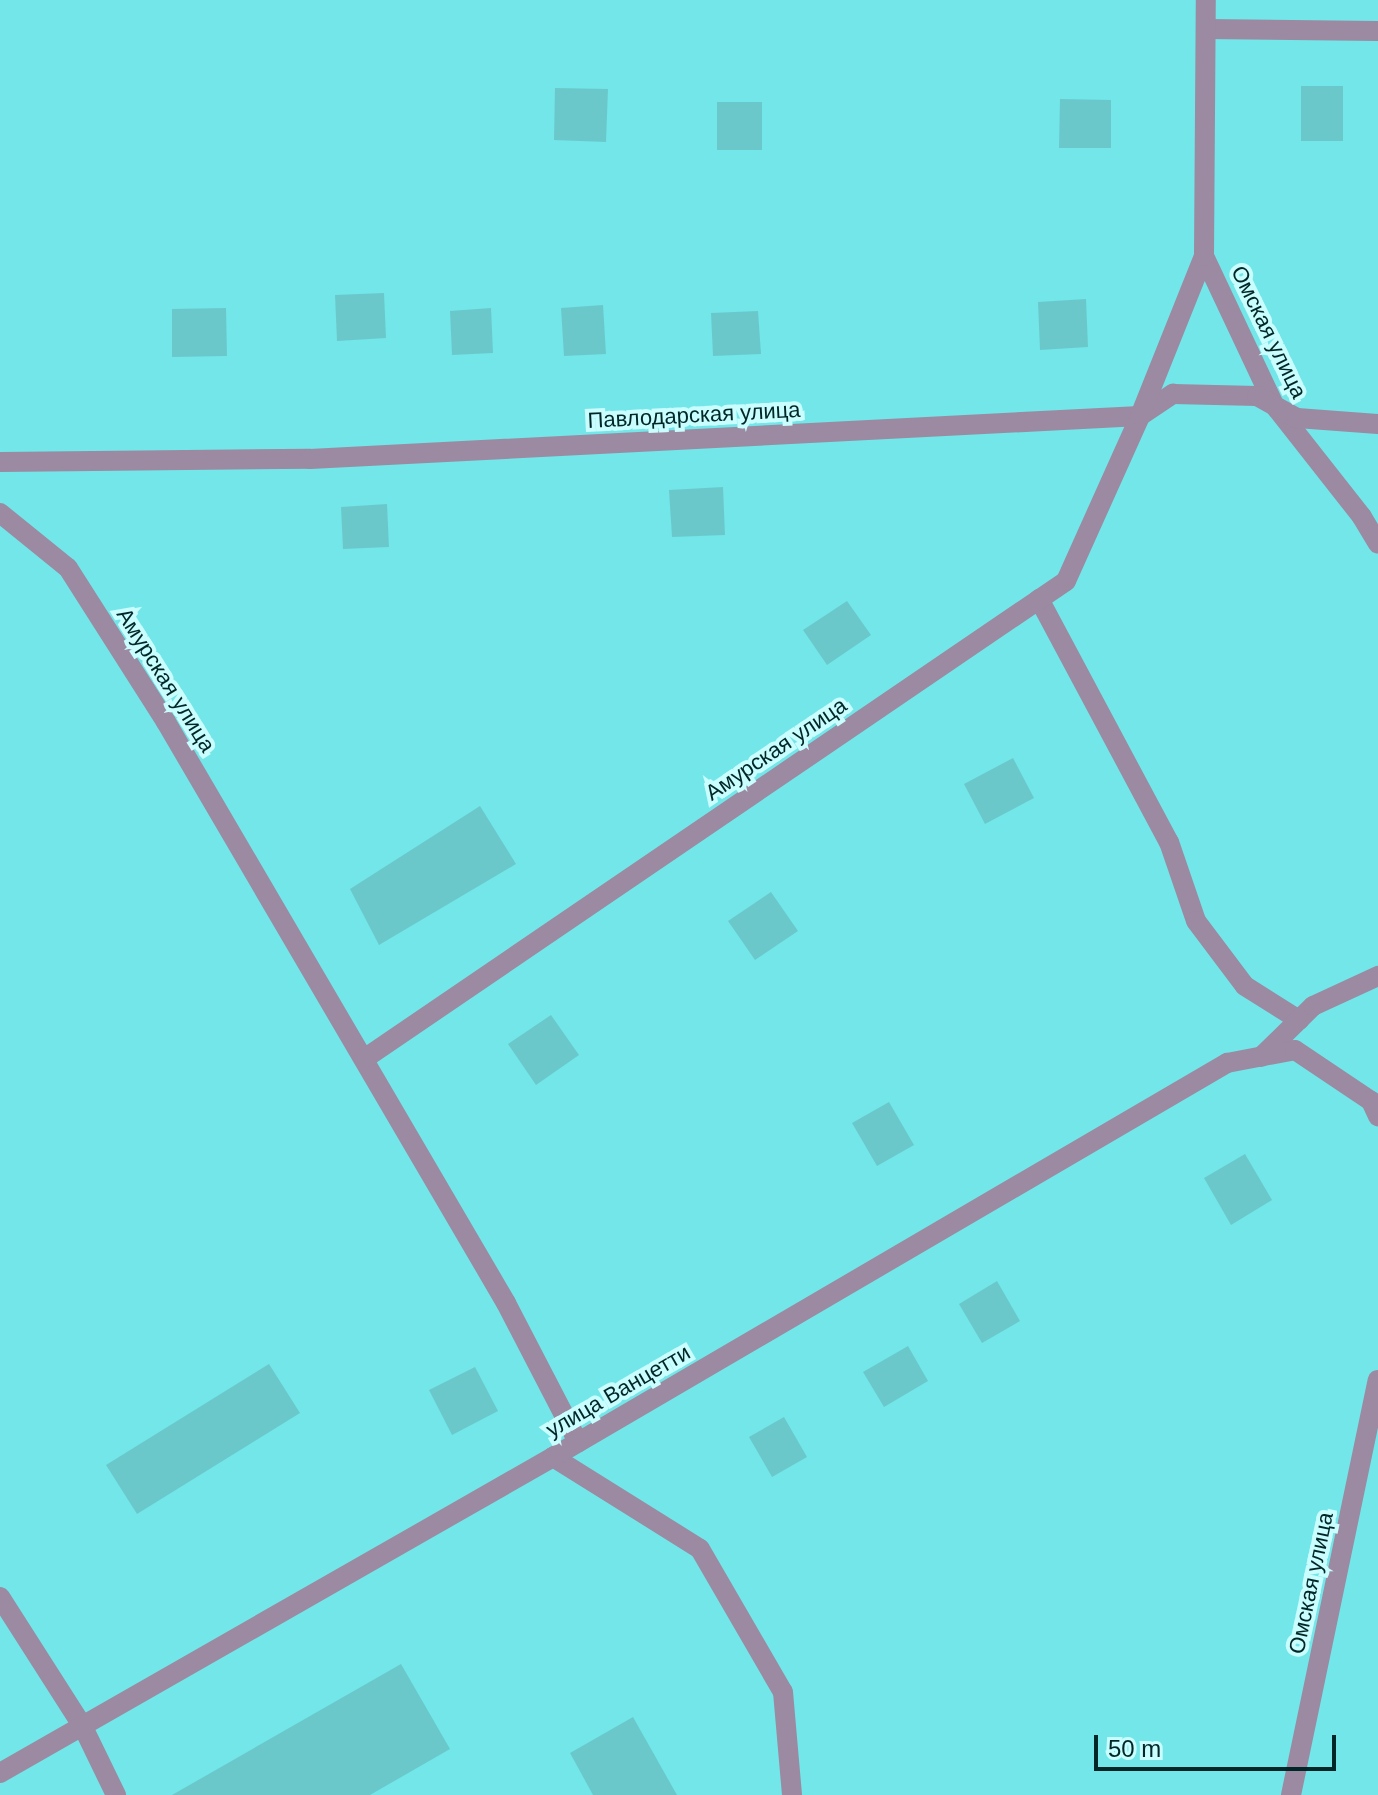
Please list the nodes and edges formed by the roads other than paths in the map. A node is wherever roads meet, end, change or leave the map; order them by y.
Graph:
1 (1206, 0) edge
2 (1206, 29) junction
3 (1378, 31) edge
4 (1204, 256) junction
5 (1274, 405) junction
6 (1140, 416) junction
7 (1378, 424) edge
8 (0, 462) edge
9 (0, 513) edge
10 (1378, 544) edge
11 (1039, 599) junction
12 (1378, 976) edge
13 (1299, 1020) junction
14 (1261, 1057) junction
15 (364, 1059) junction
16 (1378, 1116) edge
17 (1378, 1380) edge
18 (578, 1442) junction
19 (553, 1457) junction
20 (0, 1597) edge
21 (82, 1725) junction
22 (0, 1773) edge
23 (116, 1795) edge
24 (792, 1795) edge
25 (1291, 1795) edge

1 - 2 street
2 - 3 street
2 - 4 street
4 - 5 street, Омская улица
4 - 6 street, Амурская улица
5 - 6 street
5 - 7 street
5 - 10 street, Омская улица
6 - 8 street, Павлодарская улица
6 - 11 street, Амурская улица
9 - 15 street, Амурская улица
11 - 13 street
11 - 15 street, Амурская улица
12 - 13 street
13 - 14 street
14 - 16 street
14 - 18 street, улица Ванцетти
15 - 18 street, Амурская улица
17 - 25 street, Омская улица
18 - 19 street, улица Ванцетти
19 - 21 street, улица Ванцетти
19 - 24 street
20 - 21 street
21 - 22 street, улица Ванцетти
21 - 23 street

